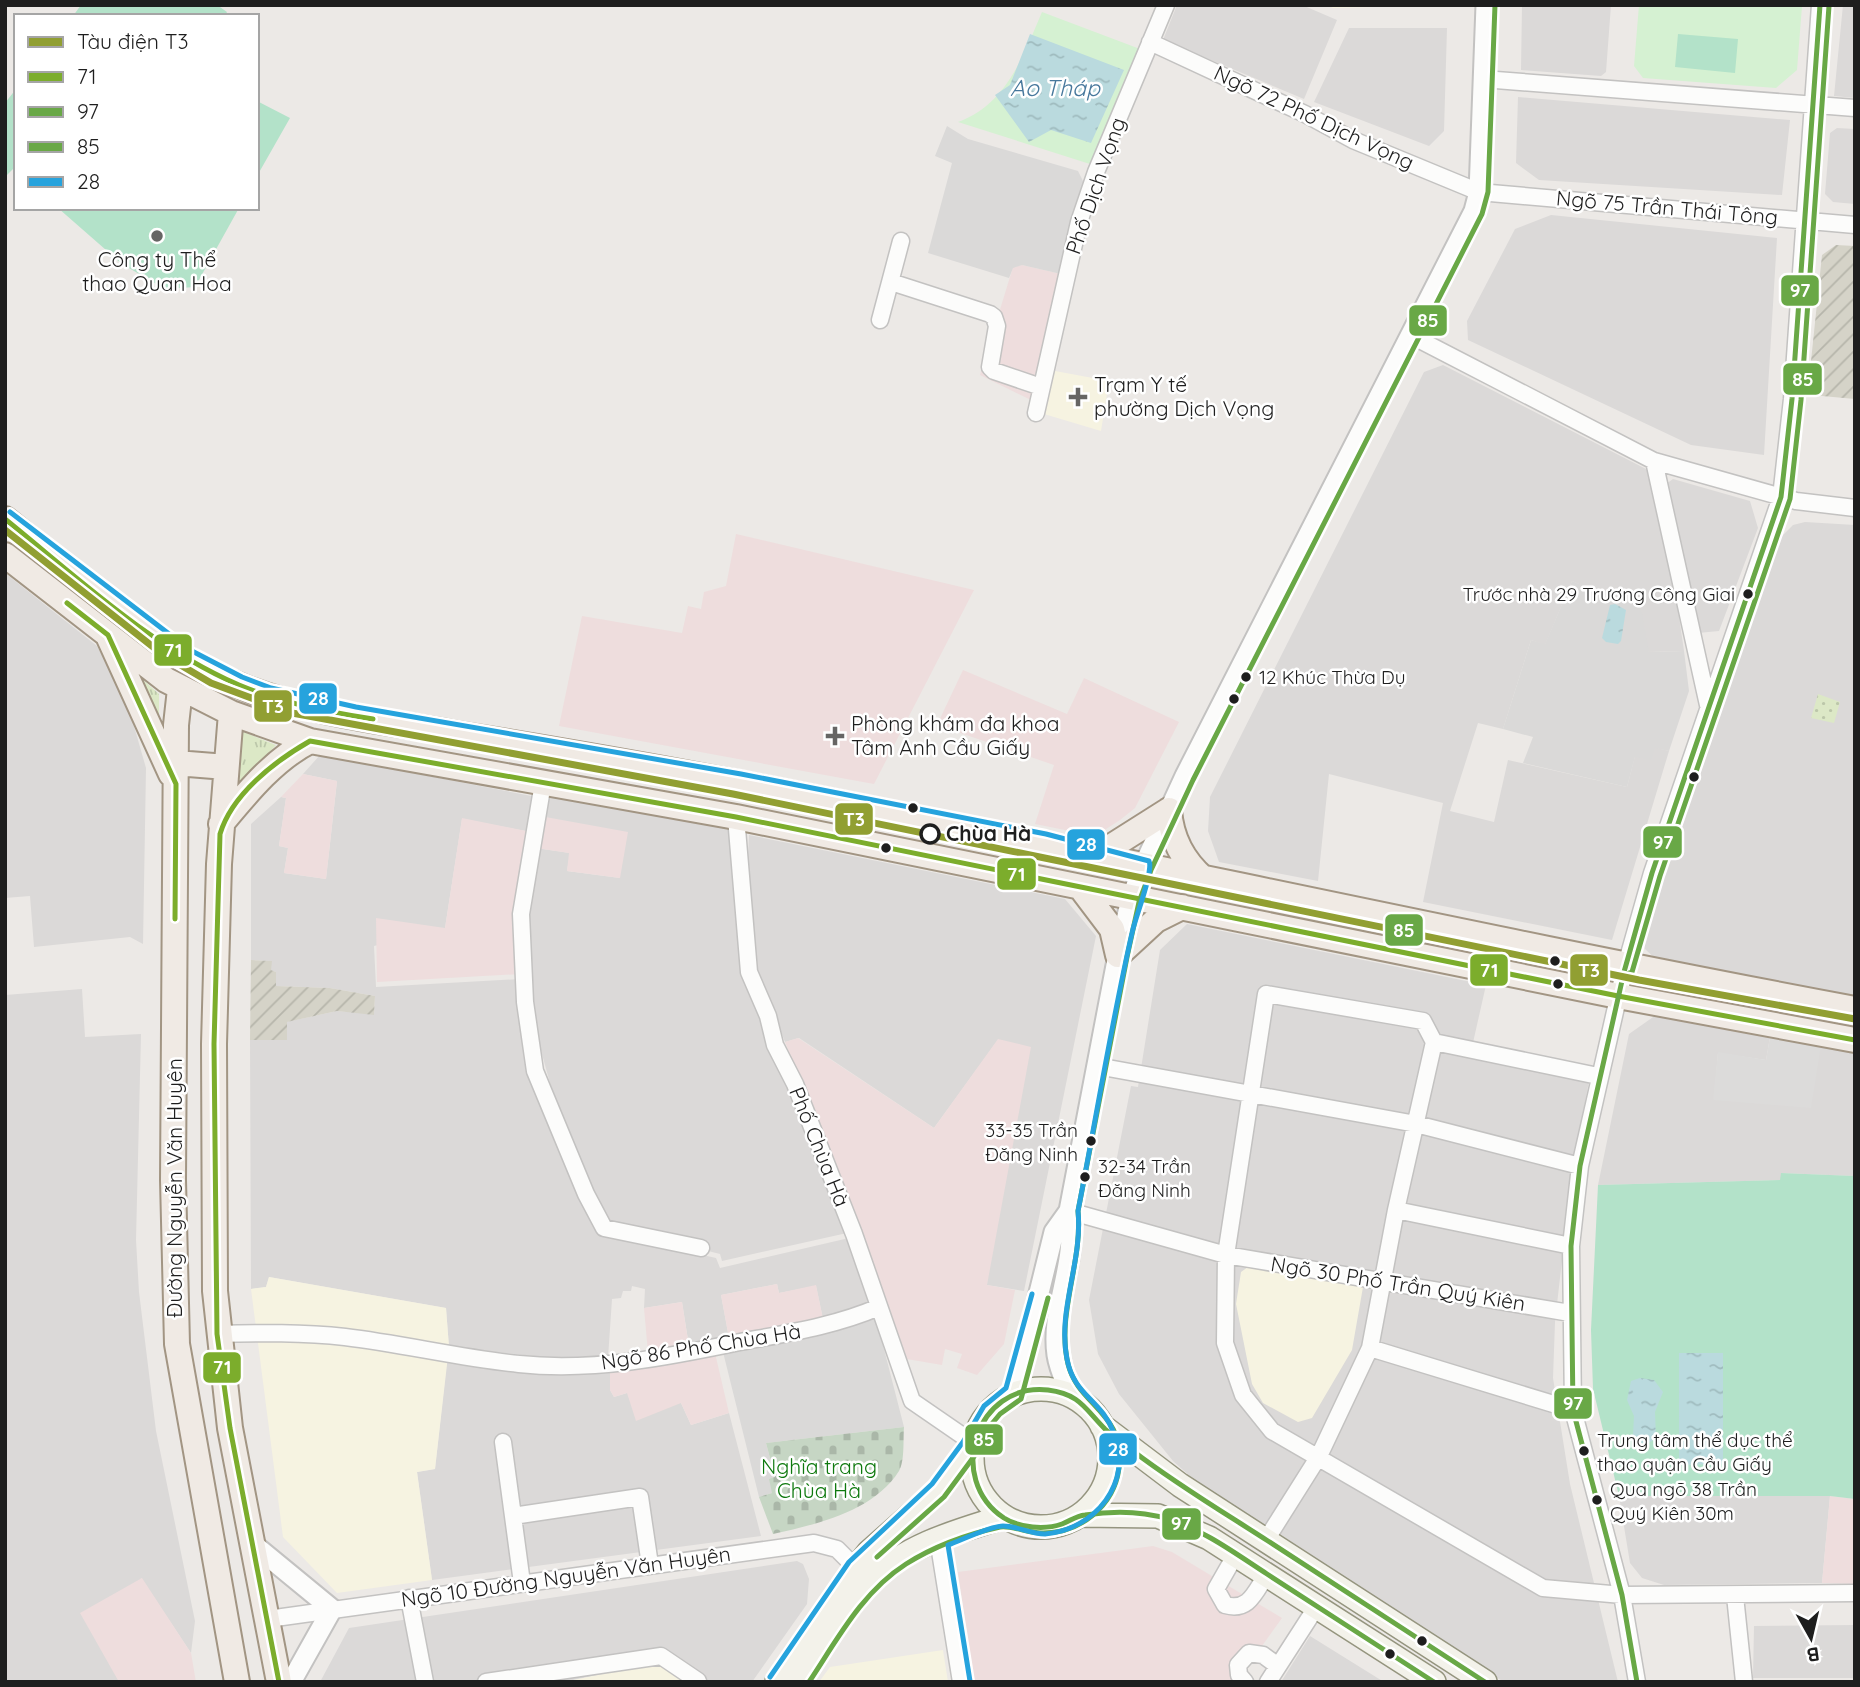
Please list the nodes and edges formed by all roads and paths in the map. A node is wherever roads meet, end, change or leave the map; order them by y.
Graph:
1 (1166, 5) edge
2 (1486, 5) edge
3 (1820, 5) edge
4 (1150, 42) junction
5 (1483, 79) junction
6 (1812, 106) junction
7 (1855, 107) edge
8 (1479, 192) junction
9 (1805, 220) junction
10 (1855, 225) edge
11 (901, 241) dead end
12 (891, 282) junction
13 (880, 320) dead end
14 (1410, 335) junction
15 (1041, 387) junction
16 (1036, 413) dead end
17 (1654, 461) junction
18 (1781, 496) junction
19 (1855, 508) edge
20 (5, 519) edge
21 (5, 555) edge
22 (108, 635) junction
23 (180, 689) junction
24 (1708, 707) junction
25 (231, 713) junction
26 (479, 737) junction
27 (310, 741) junction
28 (226, 767) junction
29 (474, 770) junction
30 (176, 774) junction
31 (543, 783) junction
32 (1169, 810) junction
33 (736, 817) junction
34 (221, 824) junction
35 (1090, 854) junction
36 (1143, 867) junction
37 (1204, 879) junction
38 (1081, 888) junction
39 (1131, 899) junction
40 (1182, 907) junction
41 (1118, 955) junction
42 (1625, 966) junction
43 (1618, 996) junction
44 (1855, 1009) edge
45 (1854, 1036) edge
46 (1434, 1042) junction
47 (1097, 1066) junction
48 (1598, 1076) junction
49 (1251, 1092) junction
50 (1416, 1124) junction
51 (1580, 1166) junction
52 (1396, 1210) junction
53 (1069, 1211) junction
54 (1571, 1245) junction
55 (701, 1248) dead end
56 (1226, 1255) junction
57 (1382, 1279) junction
58 (879, 1307) junction
59 (1570, 1313) junction
60 (218, 1334) junction
61 (1370, 1348) junction
62 (1014, 1394) junction
63 (1071, 1396) junction
64 (1573, 1410) junction
65 (1102, 1426) junction
66 (503, 1442) dead end
67 (973, 1443) junction
68 (1319, 1456) junction
69 (1081, 1515) junction
70 (513, 1516) junction
71 (1003, 1517) junction
72 (937, 1539) junction
73 (1266, 1540) junction
74 (253, 1544) junction
75 (1236, 1554) junction
76 (650, 1565) junction
77 (1267, 1574) junction
78 (863, 1576) junction
79 (522, 1583) junction
80 (1855, 1593) edge
81 (1622, 1595) junction
82 (1735, 1596) junction
83 (410, 1598) junction
84 (1317, 1606) junction
85 (332, 1609) junction
86 (268, 1619) junction
87 (227, 1625) junction
88 (1278, 1666) junction
89 (698, 1681) edge
90 (237, 1682) edge
91 (279, 1682) edge
92 (291, 1682) edge
93 (425, 1682) edge
94 (486, 1682) edge
95 (777, 1682) edge
96 (798, 1682) edge
97 (961, 1682) edge
98 (1245, 1682) edge
99 (1269, 1682) edge
100 (1434, 1682) edge
101 (1485, 1682) edge
102 (1637, 1682) edge
103 (1744, 1682) edge

1 - 4 street, Phố Dịch Vọng
2 - 5 street
3 - 6 street
4 - 8 street, Ngõ 72 Phố Dịch Vọng
4 - 15 street, Phố Dịch Vọng
5 - 6 street
5 - 8 street
6 - 7 street
6 - 9 street
8 - 9 street, Ngõ 75 Trần Thái Tông
8 - 14 street
9 - 10 street, Ngõ 75 Trần Thái Tông
9 - 18 street
11 - 12 street
12 - 13 street
12 - 15 street
14 - 17 street
14 - 32 street
15 - 16 street, Phố Dịch Vọng
17 - 18 street
17 - 24 street
18 - 19 street
18 - 24 street
20 - 26 main road
21 - 22 main road
22 - 23 main road
22 - 30 main road
23 - 25 main road
23 - 30 main road, Đường Nguyễn Văn Huyên
24 - 42 street
25 - 27 main road
25 - 28 main road, Đường Nguyễn Văn Huyên
26 - 29 main road
26 - 35 main road
27 - 29 main road
27 - 34 main road
28 - 30 main road
28 - 34 main road, Đường Nguyễn Văn Huyên
29 - 31 main road
30 - 87 main road, Đường Nguyễn Văn Huyên
31 - 33 main road
31 - 55 street
32 - 35 main road
32 - 36 street
32 - 37 main road
33 - 38 main road
33 - 58 street, Phố Chùa Hà
34 - 60 main road, Đường Nguyễn Văn Huyên
35 - 36 main road
36 - 37 main road
36 - 39 street
37 - 42 main road
38 - 39 main road
38 - 41 main road
39 - 40 main road
39 - 41 street
40 - 41 main road
40 - 43 main road
41 - 47 street
42 - 43 street
42 - 44 main road
43 - 45 main road
43 - 48 street
46 - 48 street
46 - 49 street
46 - 50 street
47 - 49 street
47 - 53 street
48 - 51 street
49 - 50 street
49 - 56 street
50 - 51 street
50 - 52 street
51 - 54 street
52 - 54 street
52 - 57 street
53 - 56 street, Ngõ 30 Phố Trần Quý Kiên
53 - 62 street
53 - 63 street
54 - 59 street
56 - 57 street, Ngõ 30 Phố Trần Quý Kiên
56 - 68 street
57 - 59 street, Ngõ 30 Phố Trần Quý Kiên
57 - 61 street
58 - 60 street, Ngõ 86 Phố Chùa Hà
58 - 67 street, Phố Chùa Hà
59 - 64 street
60 - 74 main road, Đường Nguyễn Văn Huyên
61 - 64 street
61 - 68 street
62 - 63 main road
62 - 67 main road
63 - 65 main road
64 - 81 street
65 - 69 main road
65 - 73 main road
66 - 70 street
67 - 71 main road
67 - 78 main road
68 - 73 street
68 - 81 street
69 - 71 main road
69 - 75 main road
70 - 76 street
70 - 79 street
71 - 72 main road
72 - 78 main road
72 - 97 street
73 - 101 main road
74 - 85 street
74 - 86 main road, Đường Nguyễn Văn Huyên
75 - 77 main road
75 - 77 street
76 - 78 street, Ngõ 10 Đường Nguyễn Văn Huyên
76 - 79 street, Ngõ 10 Đường Nguyễn Văn Huyên
77 - 84 main road
78 - 95 main road
78 - 96 main road
79 - 83 street, Ngõ 10 Đường Nguyễn Văn Huyên
80 - 82 street
81 - 82 street
81 - 102 street
82 - 103 street
83 - 85 street, Ngõ 10 Đường Nguyễn Văn Huyên
83 - 93 street
84 - 88 street
84 - 100 main road
85 - 86 street, Ngõ 10 Đường Nguyễn Văn Huyên
85 - 92 street
86 - 87 main road
86 - 91 main road, Đường Nguyễn Văn Huyên
87 - 90 main road, Đường Nguyễn Văn Huyên
88 - 98 street
88 - 99 street
89 - 94 street

